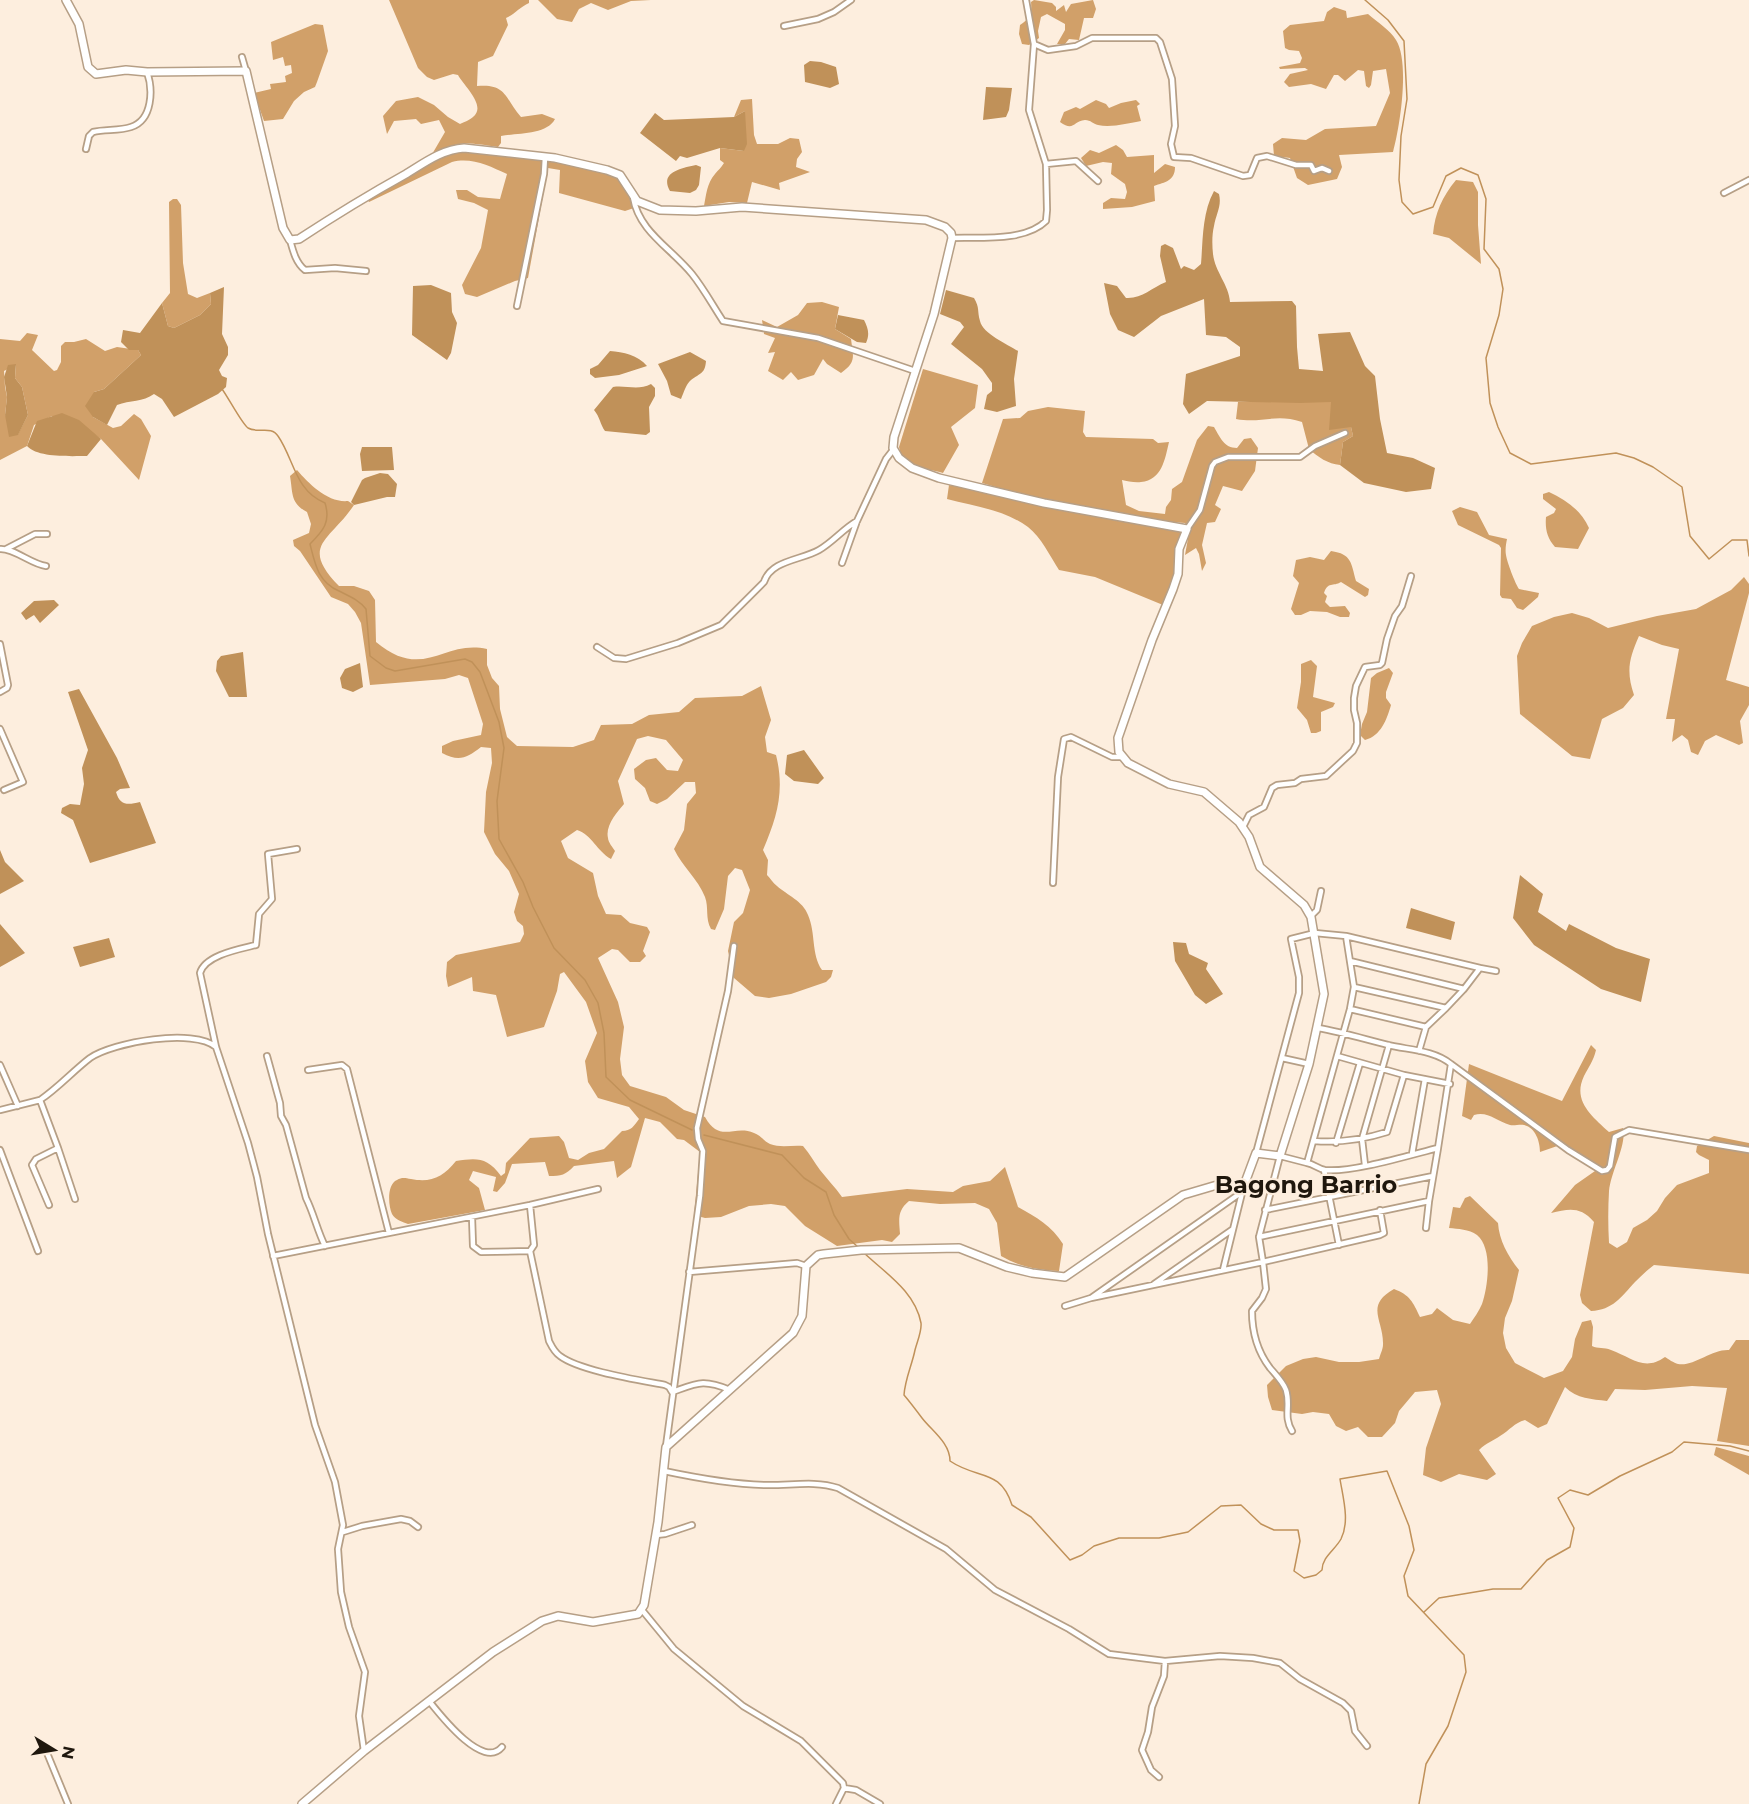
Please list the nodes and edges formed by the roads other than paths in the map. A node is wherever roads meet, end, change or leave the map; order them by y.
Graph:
1 (66, 0) edge
2 (851, 0) edge
3 (1026, 0) edge
4 (784, 26) dead end
5 (1034, 44) junction
6 (242, 57) dead end
7 (246, 71) junction
8 (147, 72) junction
9 (86, 149) dead end
10 (545, 157) junction
11 (1046, 164) junction
12 (1329, 171) dead end
13 (1749, 180) edge
14 (1098, 181) dead end
15 (1724, 193) dead end
16 (633, 197) junction
17 (952, 238) junction
18 (291, 240) junction
19 (366, 271) dead end
20 (517, 306) dead end
21 (915, 371) junction
22 (1345, 433) dead end
23 (893, 450) junction
24 (857, 521) junction
25 (1187, 529) junction
26 (47, 534) dead end
27 (0, 549) edge
28 (6, 549) junction
29 (842, 563) dead end
30 (46, 566) dead end
31 (1411, 576) dead end
32 (0, 644) edge
33 (597, 647) dead end
34 (0, 692) edge
35 (0, 729) edge
36 (1122, 757) junction
37 (4, 790) dead end
38 (1243, 827) junction
39 (297, 849) dead end
40 (1053, 883) dead end
41 (1321, 891) dead end
42 (1311, 916) junction
43 (1315, 933) junction
44 (1346, 936) junction
45 (734, 946) dead end
46 (1350, 961) junction
47 (1479, 968) junction
48 (1496, 971) dead end
49 (1354, 987) junction
50 (1464, 989) junction
51 (1446, 1008) junction
52 (1350, 1009) junction
53 (1426, 1027) junction
54 (1318, 1028) junction
55 (1343, 1032) junction
56 (1389, 1045) junction
57 (216, 1047) junction
58 (1419, 1051) junction
59 (267, 1056) dead end
60 (1337, 1056) junction
61 (1282, 1058) junction
62 (1360, 1063) junction
63 (1309, 1064) junction
64 (1452, 1064) junction
65 (0, 1065) edge
66 (1382, 1069) junction
67 (308, 1070) dead end
68 (1404, 1075) junction
69 (1425, 1079) junction
70 (1450, 1084) junction
71 (40, 1100) junction
72 (18, 1106) junction
73 (0, 1110) edge
74 (1362, 1139) junction
75 (1314, 1141) junction
76 (1336, 1143) junction
77 (58, 1148) junction
78 (1438, 1148) junction
79 (0, 1150) edge
80 (1749, 1150) edge
81 (1256, 1153) junction
82 (1412, 1154) junction
83 (1280, 1156) junction
84 (1307, 1163) junction
85 (1365, 1165) junction
86 (1324, 1170) junction
87 (1433, 1176) junction
88 (598, 1189) dead end
89 (1243, 1190) junction
90 (1329, 1197) junction
91 (75, 1199) dead end
92 (1429, 1201) junction
93 (49, 1205) dead end
94 (530, 1205) junction
95 (1265, 1210) junction
96 (1380, 1210) junction
97 (472, 1217) junction
98 (1333, 1220) junction
99 (1426, 1228) dead end
100 (1233, 1229) junction
101 (389, 1233) junction
102 (1258, 1237) junction
103 (1339, 1245) junction
104 (325, 1246) junction
105 (38, 1251) dead end
106 (530, 1251) junction
107 (273, 1256) junction
108 (1263, 1262) junction
109 (806, 1266) junction
110 (1223, 1270) junction
111 (689, 1272) junction
112 (1151, 1286) junction
113 (1091, 1298) junction
114 (1065, 1306) dead end
115 (730, 1390) junction
116 (672, 1392) junction
117 (1292, 1431) dead end
118 (666, 1447) junction
119 (664, 1471) junction
120 (692, 1525) dead end
121 (418, 1527) dead end
122 (343, 1532) junction
123 (656, 1535) junction
124 (642, 1610) junction
125 (1165, 1661) junction
126 (429, 1701) junction
127 (1366, 1746) dead end
128 (502, 1747) dead end
129 (364, 1751) junction
130 (47, 1753) dead end
131 (1159, 1777) dead end
132 (844, 1788) junction
133 (68, 1804) edge
134 (302, 1804) edge
135 (836, 1804) edge
136 (880, 1804) edge

1 - 8 street
2 - 4 street
3 - 5 street
5 - 11 street
5 - 12 street
6 - 7 street
7 - 8 street
7 - 18 street
8 - 9 street
10 - 16 street
10 - 18 street
10 - 20 street
11 - 14 street
11 - 17 street
13 - 15 street
16 - 17 street
16 - 21 street
17 - 21 street
18 - 19 street
21 - 23 street
22 - 25 street
23 - 24 street
23 - 25 street
24 - 29 street
24 - 33 street
25 - 36 street
26 - 28 street
27 - 28 street
28 - 30 street
31 - 38 street
32 - 34 street
35 - 37 street
36 - 38 street
36 - 40 street
38 - 42 street
39 - 57 street
41 - 42 street
42 - 43 street
43 - 44 street
43 - 54 street
43 - 61 street
44 - 46 street
44 - 47 street
45 - 111 street
46 - 49 street
46 - 50 street
47 - 48 street
47 - 50 street
49 - 51 street
49 - 52 street
50 - 51 street
51 - 53 street
52 - 53 street
52 - 55 street
53 - 58 street
54 - 55 street
54 - 63 street
55 - 56 street
55 - 60 street
56 - 58 street
56 - 66 street
57 - 71 street
57 - 107 street
58 - 64 street
59 - 104 street
60 - 62 street
60 - 75 street
61 - 63 street
61 - 81 street
62 - 66 street
62 - 76 street
63 - 83 street
64 - 70 street
64 - 80 street
65 - 72 street
66 - 68 street
66 - 74 street
67 - 101 street
68 - 69 street
68 - 74 street
69 - 70 street
69 - 82 street
70 - 78 street
71 - 72 street
71 - 77 street
72 - 73 street
74 - 76 street
74 - 85 street
75 - 76 street
75 - 84 street
77 - 91 street
77 - 93 street
78 - 82 street
78 - 87 street
79 - 105 street
81 - 83 street
81 - 89 street
82 - 85 street
83 - 84 street
83 - 95 street
84 - 86 street
85 - 86 street
86 - 90 street
87 - 90 street
87 - 92 street
88 - 94 street
89 - 100 street
89 - 109 street
89 - 113 street
90 - 95 street
90 - 98 street
92 - 96 street
92 - 99 street
94 - 97 street
94 - 106 street
95 - 102 street
96 - 98 street
96 - 103 street
97 - 101 street
97 - 106 street
98 - 102 street
98 - 103 street
100 - 110 street
100 - 112 street
101 - 104 street
102 - 108 street
103 - 108 street
104 - 107 street
106 - 116 street
107 - 122 street
108 - 110 street
108 - 117 street
109 - 111 street
109 - 115 street
110 - 112 street
111 - 116 street
112 - 113 street
113 - 114 street
115 - 116 street
115 - 118 street
116 - 118 street
118 - 119 street
119 - 123 street
119 - 125 street
120 - 123 street
121 - 122 street
122 - 129 street
123 - 124 street
124 - 126 street
124 - 132 street
125 - 127 street
125 - 131 street
126 - 128 street
126 - 129 street
129 - 134 street
130 - 133 street
132 - 135 street
132 - 136 street

